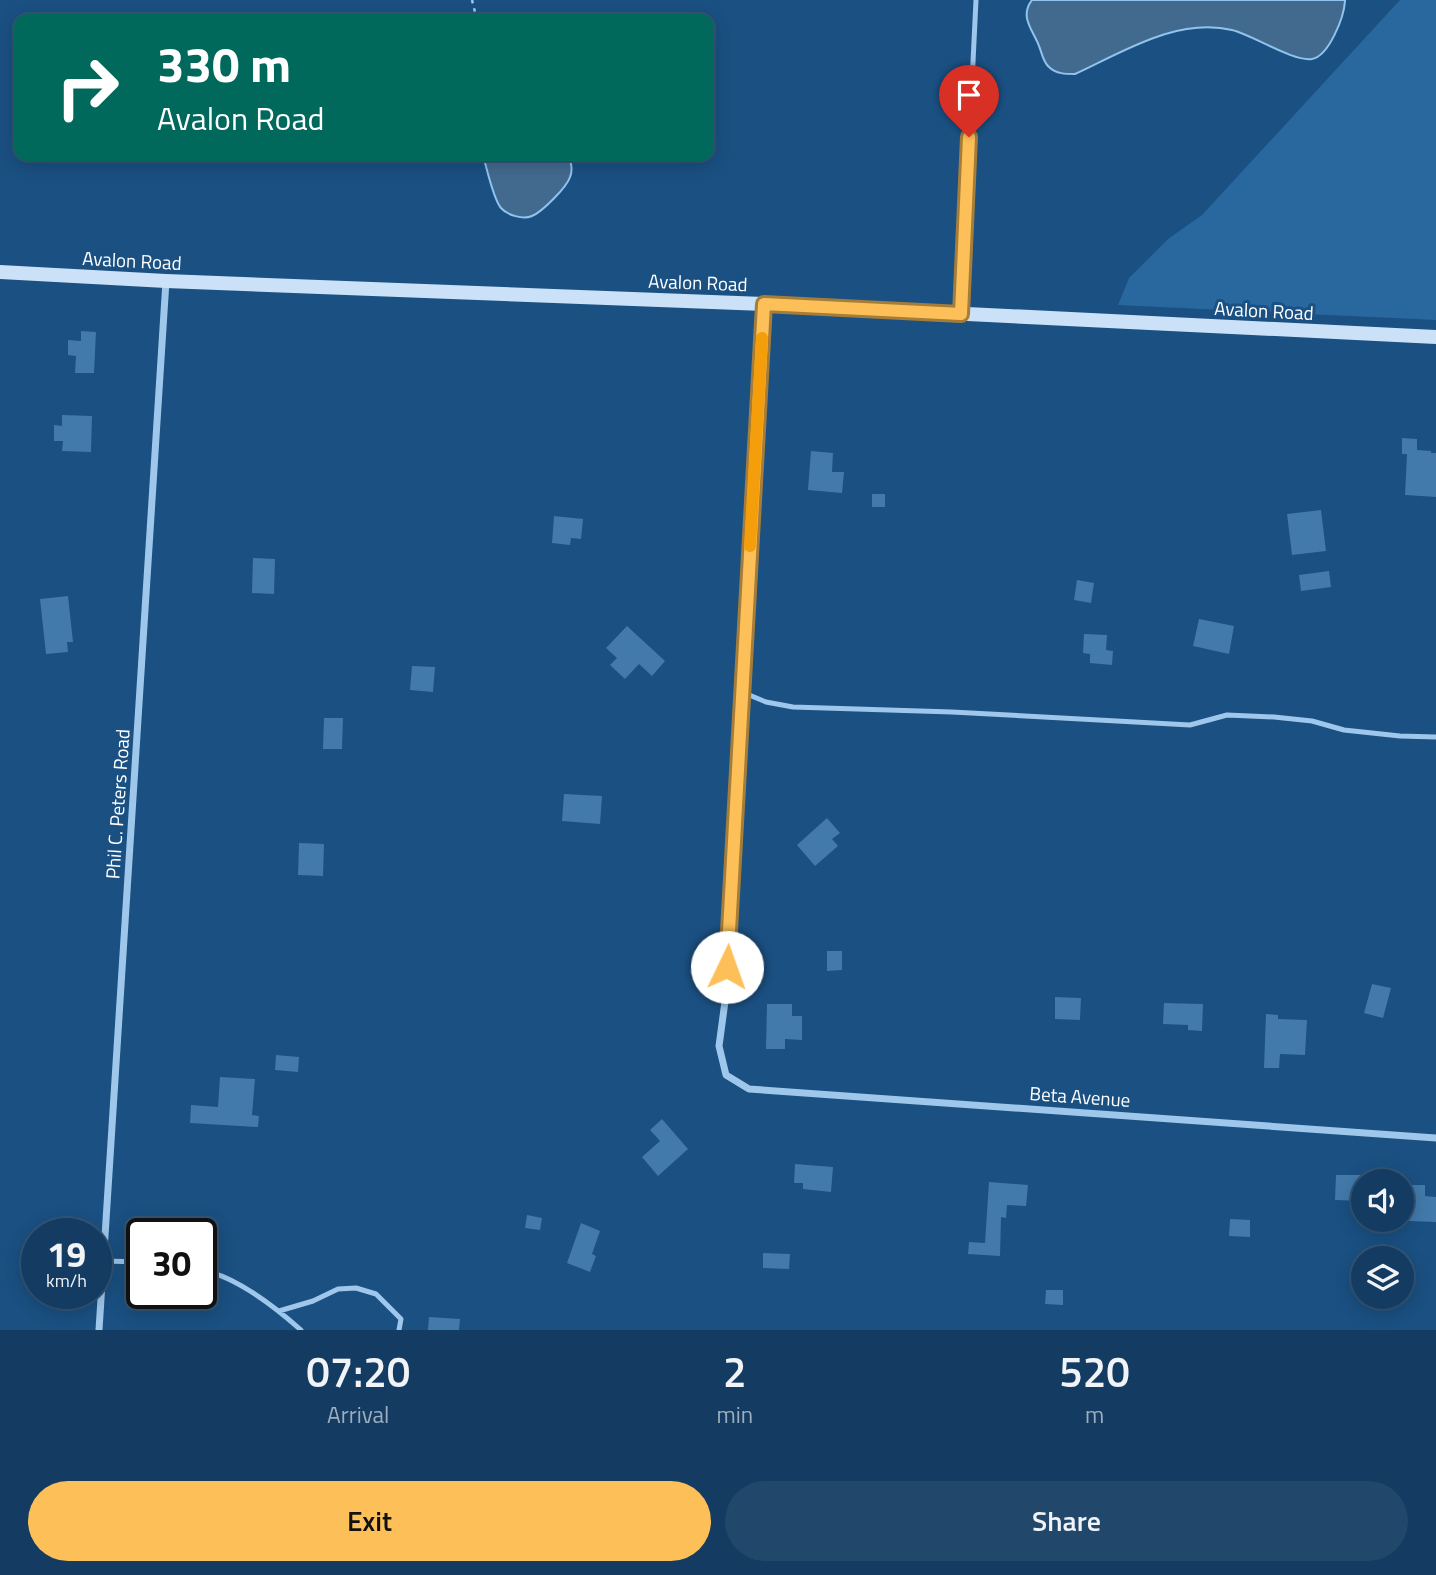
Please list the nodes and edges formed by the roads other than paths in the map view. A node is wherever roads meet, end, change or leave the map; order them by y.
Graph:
1 (976, 0) edge
2 (0, 272) edge
3 (166, 281) junction
4 (764, 304) junction
5 (961, 314) junction
6 (1436, 337) edge
7 (742, 692) junction
8 (1436, 737) edge
9 (1436, 1138) edge
10 (107, 1218) edge
11 (217, 1275) edge
12 (101, 1309) edge
13 (279, 1311) junction
14 (99, 1330) edge
15 (301, 1330) edge
16 (399, 1330) edge

1 - 5 lane
2 - 3 main road, Avalon Road
3 - 4 main road, Avalon Road
3 - 10 street, Phil C. Peters Road
4 - 5 main road, Avalon Road
4 - 7 street
5 - 6 main road, Avalon Road
7 - 8 lane
7 - 9 street, Beta Avenue
11 - 13 lane
12 - 14 street, Phil C. Peters Road
13 - 15 lane
13 - 16 lane

